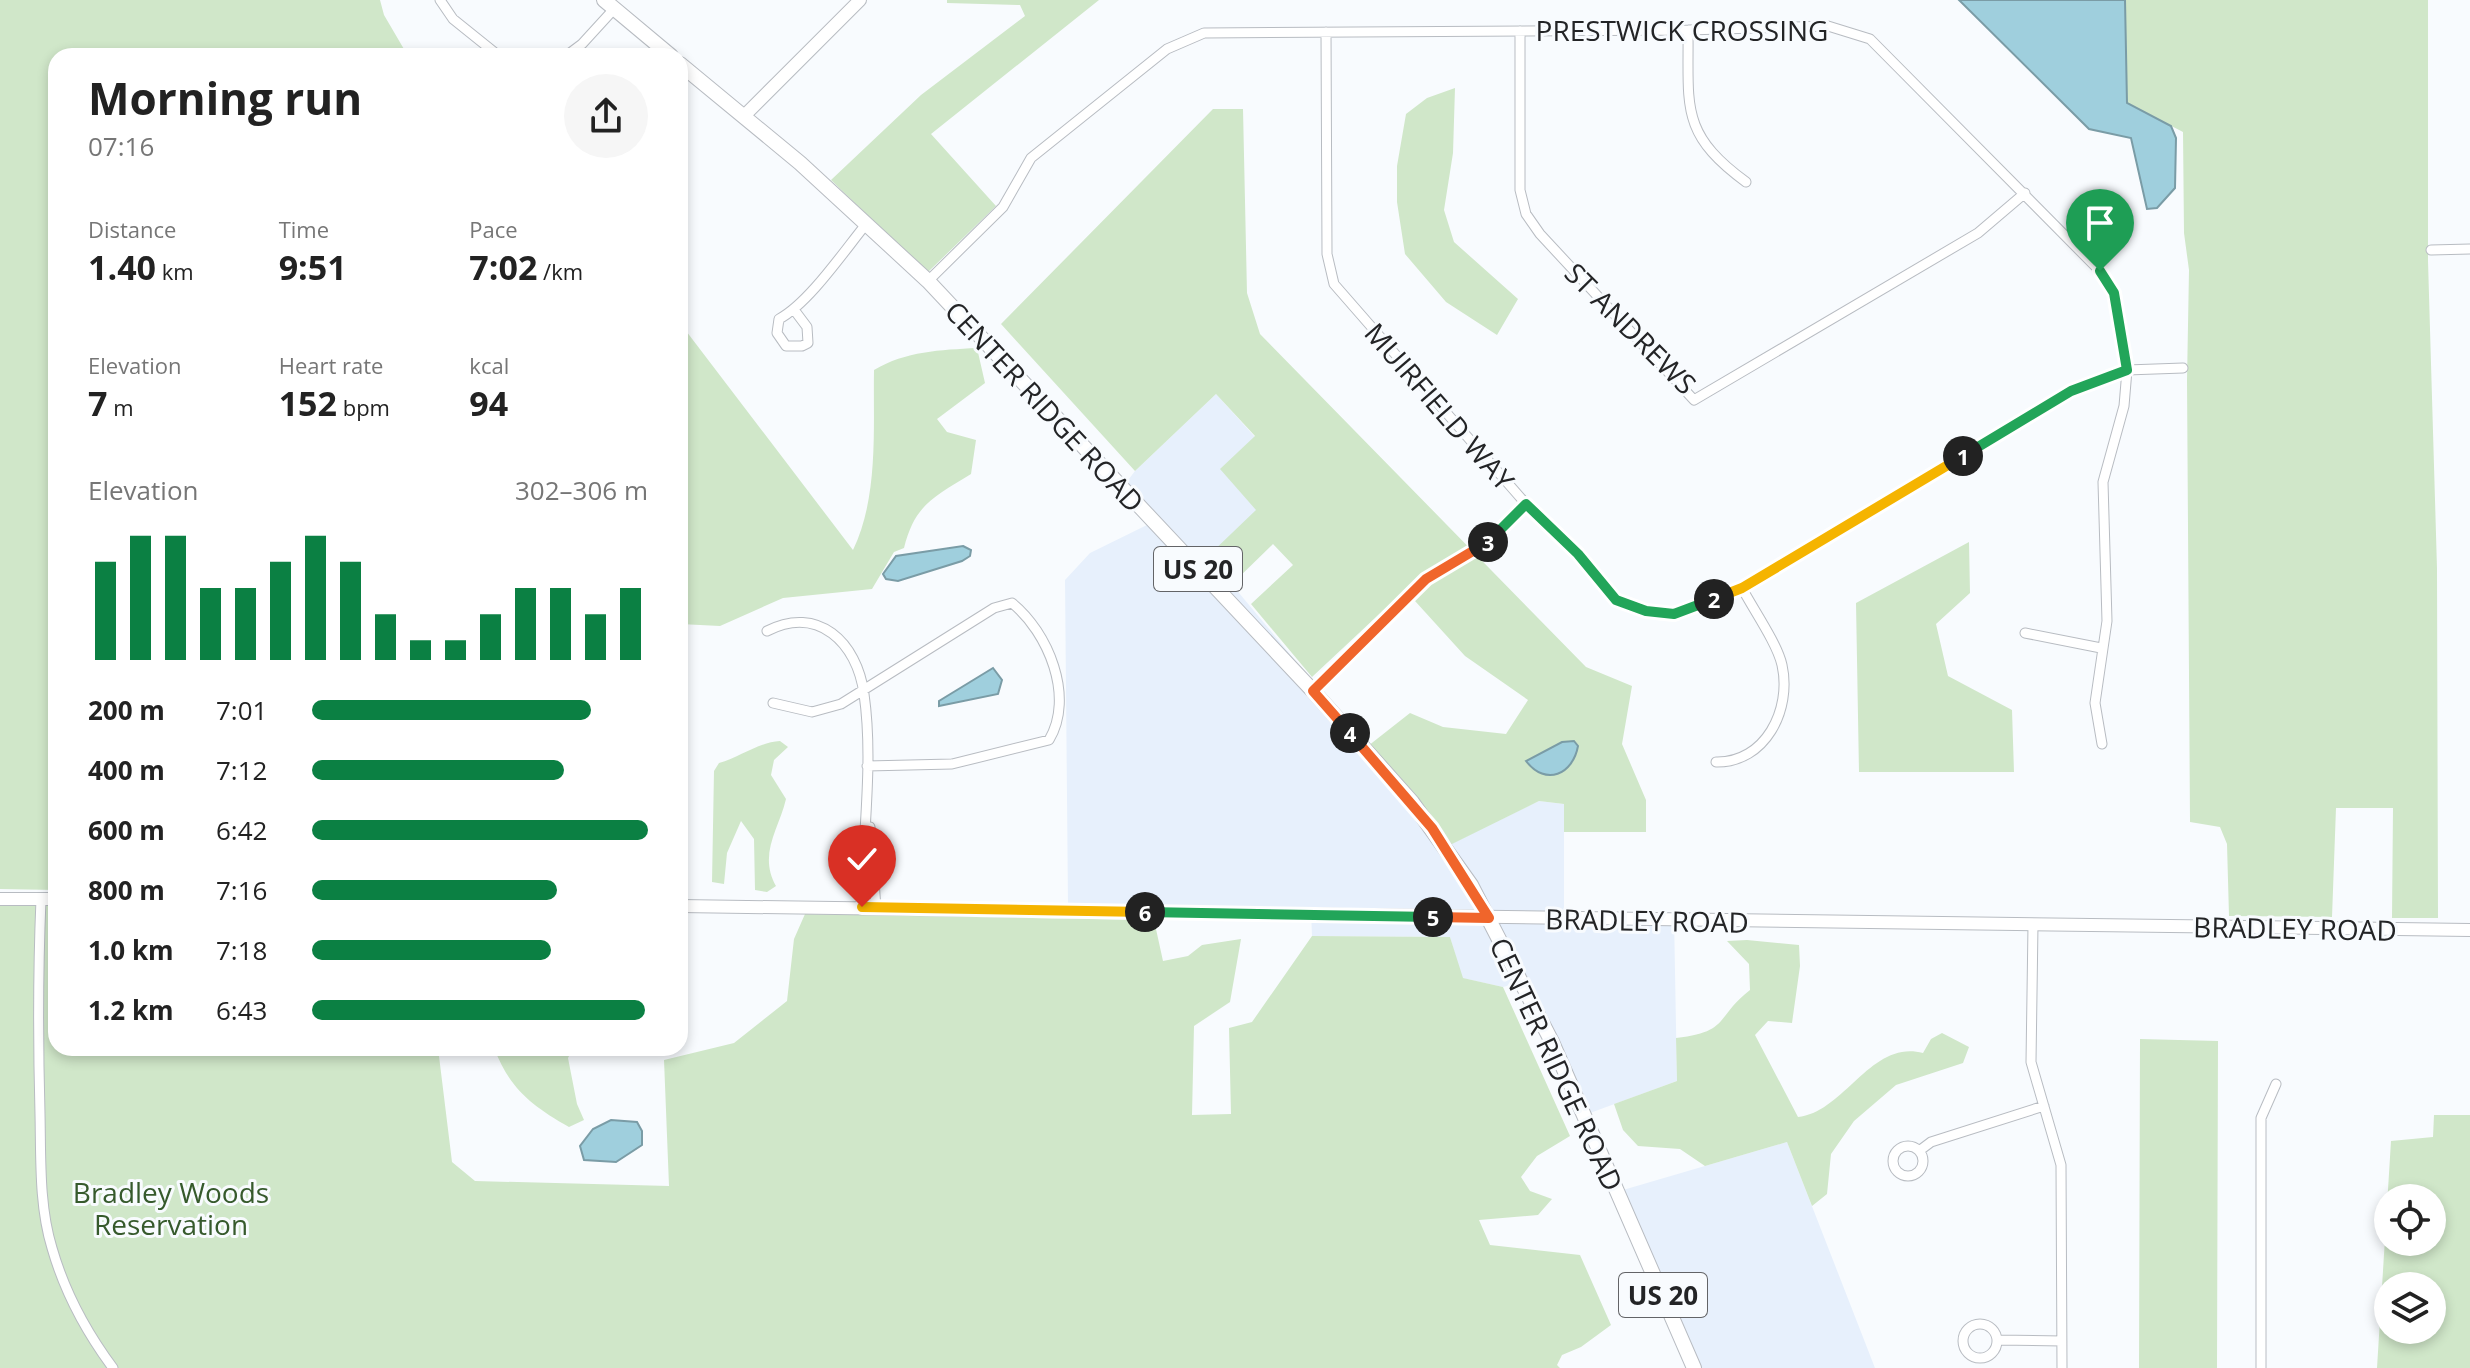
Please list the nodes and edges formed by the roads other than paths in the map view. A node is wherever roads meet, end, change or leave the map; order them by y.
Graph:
1 (440, 0) edge
2 (860, 0) edge
3 (609, 4) edge
4 (1688, 30) junction
5 (1520, 31) junction
6 (1326, 32) junction
7 (489, 48) edge
8 (573, 48) edge
9 (661, 48) edge
10 (688, 70) edge
11 (744, 116) junction
12 (1746, 182) dead end
13 (2025, 193) junction
14 (867, 223) junction
15 (2470, 249) edge
16 (2431, 250) dead end
17 (928, 281) junction
18 (795, 311) dead end
19 (2183, 368) dead end
20 (2127, 370) junction
21 (1526, 504) junction
22 (1742, 588) junction
23 (767, 631) dead end
24 (2025, 633) dead end
25 (2101, 648) junction
26 (864, 691) junction
27 (1313, 691) junction
28 (773, 703) dead end
29 (2102, 744) dead end
30 (1716, 762) dead end
31 (867, 766) junction
32 (0, 899) edge
33 (41, 899) junction
34 (48, 899) edge
35 (688, 906) edge
36 (869, 907) junction
37 (1489, 918) junction
38 (2033, 925) junction
39 (2470, 930) edge
40 (2276, 1084) dead end
41 (2044, 1106) junction
42 (1919, 1151) dead end
43 (1998, 1340) dead end
44 (2062, 1341) junction
45 (113, 1368) edge
46 (1694, 1368) edge
47 (2062, 1368) edge
48 (2261, 1368) edge

1 - 7 street
2 - 11 street
3 - 8 street
3 - 9 main road
4 - 5 street, PRESTWICK CROSSING
4 - 12 street
4 - 13 street, PRESTWICK CROSSING
5 - 6 street, PRESTWICK CROSSING
5 - 13 street, ST ANDREWS
6 - 17 street, PRESTWICK CROSSING
6 - 21 street, MUIRFIELD WAY
10 - 11 main road, CENTER RIDGE ROAD / US 20
11 - 14 main road, CENTER RIDGE ROAD / US 20
13 - 20 street, PRESTWICK CROSSING
14 - 17 main road, CENTER RIDGE ROAD / US 20
14 - 18 street
15 - 16 street
17 - 27 main road, CENTER RIDGE ROAD / US 20
19 - 20 street, MUIRFIELD WAY
20 - 22 street, MUIRFIELD WAY
20 - 25 street, PRESTWICK CROSSING
21 - 22 street, MUIRFIELD WAY
21 - 27 street
22 - 30 street
23 - 26 street
24 - 25 street
25 - 29 street, PRESTWICK CROSSING
26 - 28 street
26 - 31 street
26 - 31 street
27 - 37 main road, CENTER RIDGE ROAD / US 20
31 - 36 street
32 - 33 street
33 - 34 street
33 - 45 street
35 - 36 street, BRADLEY ROAD
36 - 37 street, BRADLEY ROAD
37 - 38 street, BRADLEY ROAD
37 - 46 main road, CENTER RIDGE ROAD / US 20
38 - 39 street, BRADLEY ROAD
38 - 41 street
40 - 48 street
41 - 42 street
41 - 44 street
43 - 44 street
44 - 47 street

